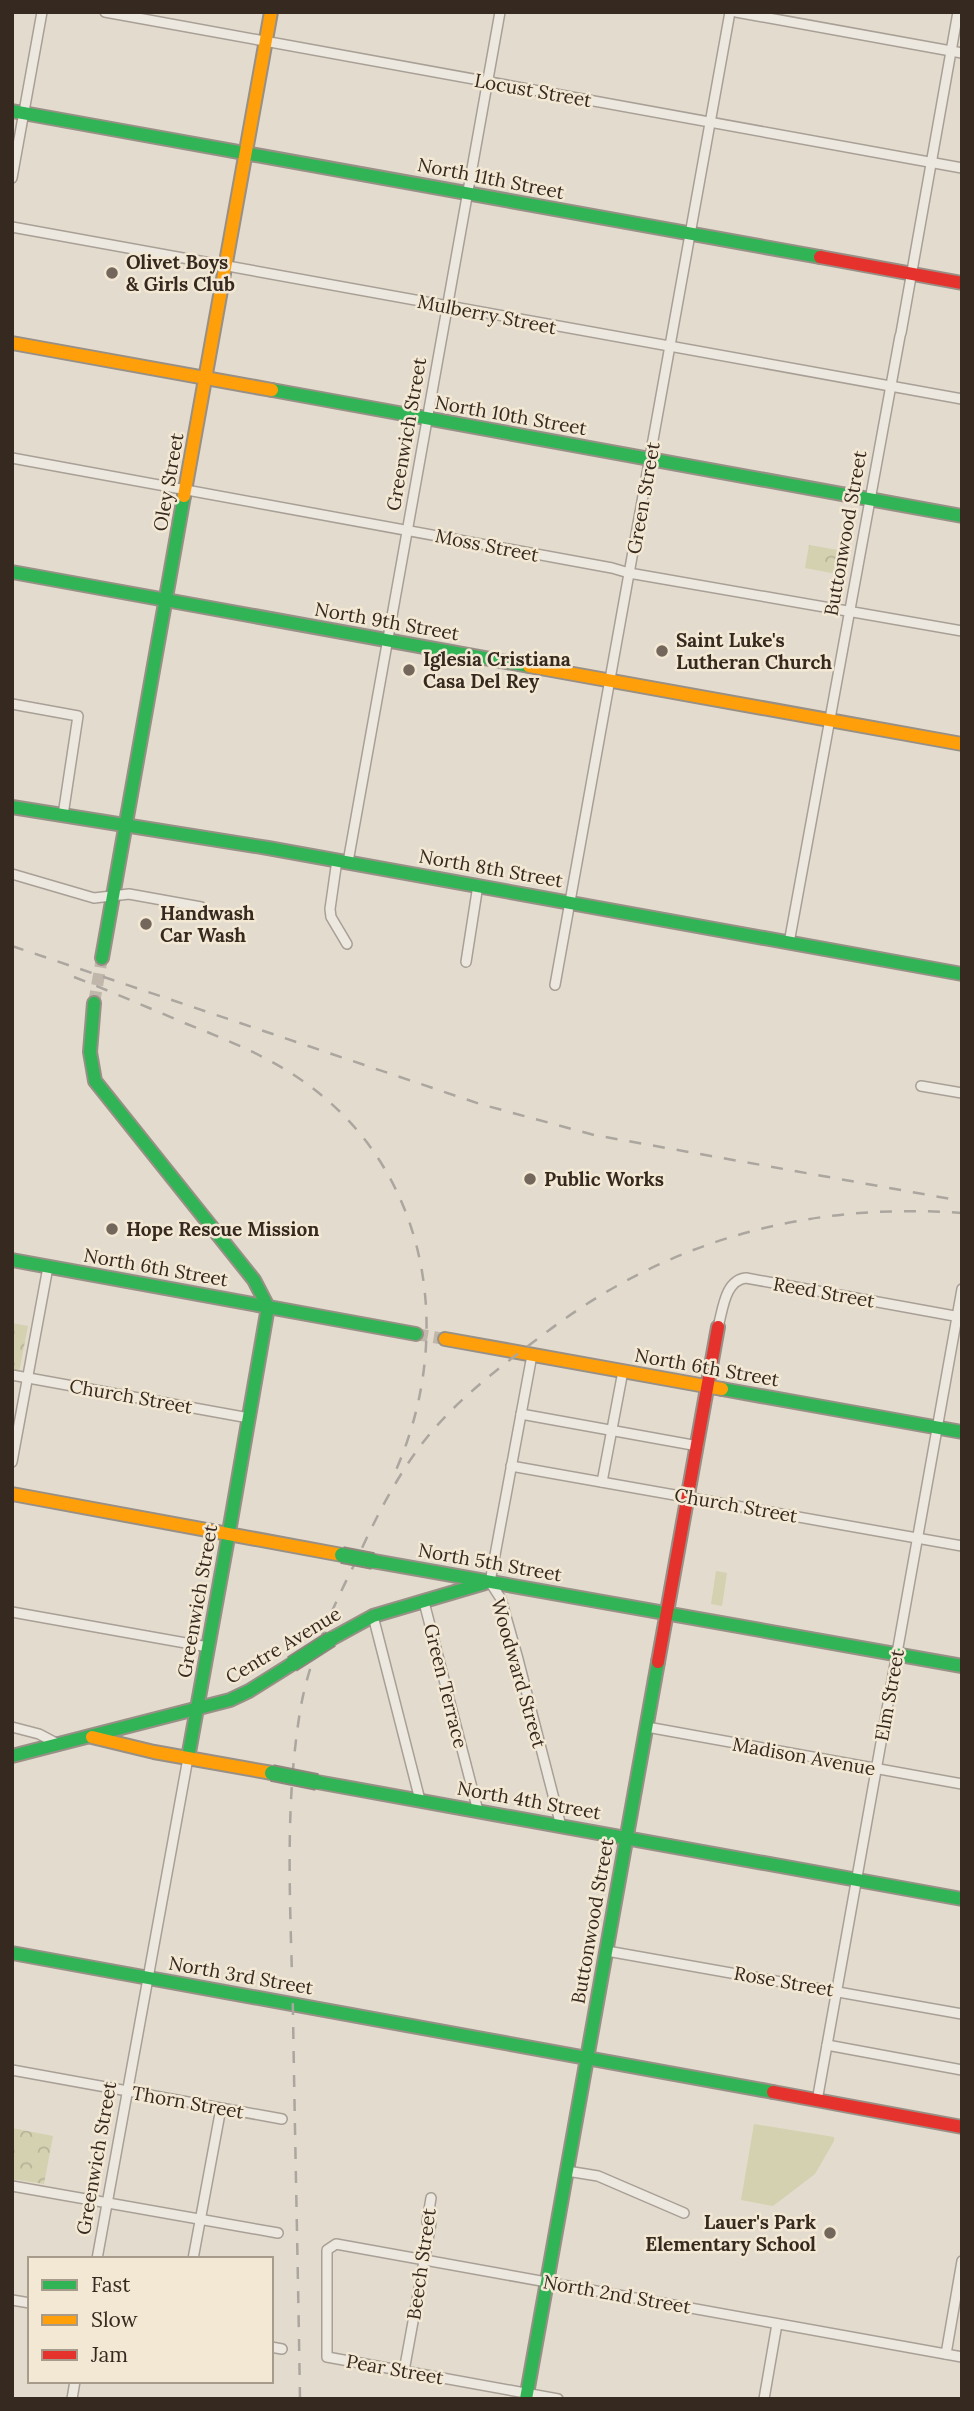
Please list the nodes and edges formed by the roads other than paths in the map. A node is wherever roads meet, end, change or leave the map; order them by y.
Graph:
1 (42, 12) edge
2 (105, 12) edge
3 (271, 12) edge
4 (500, 12) edge
5 (730, 12) edge
6 (736, 12) edge
7 (958, 12) edge
8 (266, 42) junction
9 (957, 52) edge
10 (488, 82) junction
11 (18, 112) edge
12 (710, 122) junction
13 (246, 153) junction
14 (931, 162) junction
15 (962, 168) edge
16 (12, 178) edge
17 (468, 194) junction
18 (12, 227) edge
19 (690, 234) junction
20 (226, 265) junction
21 (911, 274) junction
22 (962, 283) edge
23 (448, 307) junction
24 (12, 343) edge
25 (670, 347) junction
26 (206, 378) junction
27 (891, 386) junction
28 (962, 399) edge
29 (428, 419) junction
30 (12, 458) edge
31 (650, 460) junction
32 (186, 489) junction
33 (871, 499) junction
34 (962, 516) edge
35 (408, 530) junction
36 (12, 572) edge
37 (629, 573) junction
38 (166, 599) junction
39 (850, 612) junction
40 (962, 631) edge
41 (388, 640) junction
42 (610, 681) junction
43 (12, 704) edge
44 (831, 721) junction
45 (962, 744) edge
46 (12, 807) edge
47 (63, 815) junction
48 (126, 826) junction
49 (342, 861) junction
50 (12, 874) edge
51 (478, 885) junction
52 (113, 896) junction
53 (569, 902) junction
54 (201, 907) dead end
55 (789, 943) junction
56 (347, 944) dead end
57 (102, 958) tunnel mouth
58 (466, 962) dead end
59 (962, 974) edge
60 (555, 985) dead end
61 (94, 1003) tunnel mouth
62 (921, 1086) dead end
63 (962, 1093) edge
64 (12, 1260) edge
65 (48, 1267) junction
66 (962, 1289) edge
67 (268, 1307) junction
68 (959, 1317) edge
69 (718, 1327) joint
70 (416, 1334) tunnel mouth
71 (445, 1339) tunnel mouth
72 (532, 1355) junction
73 (623, 1371) junction
74 (12, 1375) edge
75 (27, 1378) junction
76 (709, 1387) junction
77 (521, 1414) junction
78 (249, 1418) junction
79 (937, 1428) junction
80 (612, 1431) junction
81 (962, 1432) edge
82 (698, 1446) junction
83 (12, 1462) edge
84 (511, 1466) junction
85 (603, 1482) junction
86 (12, 1494) edge
87 (689, 1497) junction
88 (229, 1532) junction
89 (917, 1538) junction
90 (962, 1546) edge
91 (490, 1581) junction
92 (424, 1602) junction
93 (12, 1612) edge
94 (668, 1612) junction
95 (373, 1616) junction
96 (208, 1647) junction
97 (896, 1655) junction
98 (962, 1666) edge
99 (197, 1708) junction
100 (12, 1727) edge
101 (647, 1727) junction
102 (91, 1737) junction
103 (58, 1744) junction
104 (12, 1756) edge
105 (188, 1758) junction
106 (876, 1769) junction
107 (962, 1784) edge
108 (420, 1800) junction
109 (478, 1811) junction
110 (561, 1826) junction
111 (627, 1838) junction
112 (856, 1880) junction
113 (962, 1899) edge
114 (607, 1951) junction
115 (12, 1953) edge
116 (148, 1978) junction
117 (836, 1991) junction
118 (962, 2014) edge
119 (827, 2045) junction
120 (587, 2059) junction
121 (12, 2070) edge
122 (962, 2070) edge
123 (128, 2091) junction
124 (817, 2101) junction
125 (222, 2108) junction
126 (282, 2119) dead end
127 (962, 2127) edge
128 (567, 2171) junction
129 (12, 2186) edge
130 (431, 2198) dead end
131 (107, 2203) junction
132 (684, 2213) dead end
133 (200, 2219) junction
134 (278, 2233) dead end
135 (97, 2257) edge
136 (192, 2257) edge
137 (424, 2259) junction
138 (962, 2261) edge
139 (547, 2282) junction
140 (326, 2304) joint
141 (777, 2324) junction
142 (273, 2347) edge
143 (282, 2349) dead end
144 (946, 2354) junction
145 (962, 2357) edge
146 (404, 2371) junction
147 (527, 2396) edge
148 (558, 2399) edge
149 (764, 2399) edge

1 - 11 street
2 - 8 street, Locust Street
3 - 8 street, Oley Street
4 - 10 street, Greenwich Street
5 - 12 street, Green Street
6 - 9 street
7 - 9 street, Buttonwood Street
8 - 10 street, Locust Street
8 - 13 street, Oley Street
9 - 14 street, Buttonwood Street
10 - 12 street, Locust Street
10 - 17 street, Greenwich Street
11 - 13 street, North 11th Street
11 - 16 street
12 - 14 street, Locust Street
12 - 19 street, Green Street
13 - 17 street, North 11th Street
13 - 20 street, Oley Street
14 - 15 street, Locust Street
14 - 21 street, Buttonwood Street
17 - 19 street, North 11th Street
17 - 23 street, Greenwich Street
18 - 20 street, Mulberry Street
19 - 21 street, North 11th Street
19 - 25 street, Green Street
20 - 23 street, Mulberry Street
20 - 26 street, Oley Street
21 - 22 street, North 11th Street
21 - 27 street, Buttonwood Street
23 - 25 street, Mulberry Street
23 - 29 street, Greenwich Street
24 - 26 street, North 10th Street
25 - 27 street, Mulberry Street
25 - 31 street, Green Street
26 - 29 street, North 10th Street
26 - 32 street, Oley Street
27 - 28 street, Mulberry Street
27 - 33 street, Buttonwood Street
29 - 31 street, North 10th Street
29 - 35 street, Greenwich Street
30 - 32 street, Moss Street
31 - 33 street, North 10th Street
31 - 37 street, Green Street
32 - 35 street, Moss Street
32 - 38 street, Oley Street
33 - 34 street, North 10th Street
33 - 39 street, Buttonwood Street
35 - 37 street, Moss Street
35 - 41 street, Greenwich Street
36 - 38 street, North 9th Street
37 - 39 street, Moss Street
37 - 42 street, Green Street
38 - 41 street, North 9th Street
38 - 48 street, Oley Street
39 - 40 street, Moss Street
39 - 44 street, Buttonwood Street
41 - 42 street, North 9th Street
41 - 49 street, Greenwich Street
42 - 44 street, North 9th Street
42 - 53 street, Green Street
43 - 47 street
44 - 45 street, North 9th Street
44 - 55 street, Buttonwood Street
46 - 47 street, North 8th Street
47 - 48 street, North 8th Street
48 - 49 street, North 8th Street
48 - 52 street, Oley Street
49 - 51 street, North 8th Street
49 - 56 street, Greenwich Street
50 - 52 street
51 - 53 street, North 8th Street
51 - 58 street
52 - 54 street
52 - 57 street, Oley Street
53 - 55 street, North 8th Street
53 - 60 street, Green Street
55 - 59 street, North 8th Street
61 - 67 street
62 - 63 street
64 - 65 street, North 6th Street
65 - 67 street, North 6th Street
65 - 75 street
66 - 68 street, Elm Street
67 - 70 street, North 6th Street
67 - 78 street, Greenwich Street
68 - 69 street, Reed Street
68 - 79 street, Elm Street
69 - 76 street, Buttonwood Street
71 - 72 street, North 6th Street
72 - 73 street, North 6th Street
72 - 77 street, Woodward Street
73 - 76 street, North 6th Street
73 - 80 street
74 - 75 street, Church Street
75 - 78 street, Church Street
75 - 83 street
76 - 79 street, North 6th Street
76 - 82 street, Buttonwood Street
77 - 80 street
77 - 84 street, Woodward Street
78 - 88 street, Greenwich Street
79 - 81 street, North 6th Street
79 - 89 street, Elm Street
80 - 82 street
80 - 85 street
82 - 87 street, Buttonwood Street
84 - 85 street, Church Street
84 - 91 street, Woodward Street
85 - 87 street, Church Street
86 - 88 street, North 5th Street
87 - 89 street, Church Street
87 - 94 street, Buttonwood Street
88 - 91 street, North 5th Street, bridge
88 - 96 street, Greenwich Street
89 - 90 street, Church Street
89 - 97 street, Elm Street
91 - 92 street, Centre Avenue
91 - 94 street, North 5th Street
91 - 110 street, Woodward Street
92 - 95 street, Centre Avenue
92 - 109 street, Green Terrace
93 - 96 street
94 - 97 street, North 5th Street
94 - 101 street, Buttonwood Street
95 - 99 street, Centre Avenue, bridge
95 - 108 street
96 - 99 street, Greenwich Street
97 - 98 street, North 5th Street
97 - 106 street, Elm Street
99 - 102 street, Centre Avenue
99 - 105 street, Greenwich Street
100 - 103 street
101 - 106 street, Madison Avenue
101 - 111 street, Buttonwood Street
102 - 103 street, Centre Avenue
102 - 105 street, North 4th Street
103 - 104 street, Centre Avenue
105 - 108 street, North 4th Street, bridge
105 - 116 street, Greenwich Street
106 - 107 street, Madison Avenue
106 - 112 street, Elm Street
108 - 109 street, North 4th Street
109 - 110 street, North 4th Street
110 - 111 street, North 4th Street
111 - 112 street, North 4th Street
111 - 114 street, Buttonwood Street
112 - 113 street, North 4th Street
112 - 117 street, Elm Street
114 - 117 street, Rose Street
114 - 120 street, Buttonwood Street
115 - 116 street, North 3rd Street
116 - 120 street, North 3rd Street
116 - 123 street, Greenwich Street
117 - 118 street, Rose Street
117 - 119 street, Elm Street
119 - 122 street
119 - 124 street, Elm Street
120 - 124 street, North 3rd Street
120 - 128 street, Buttonwood Street
121 - 123 street, Thorn Street
123 - 125 street, Thorn Street
123 - 131 street, Greenwich Street
124 - 127 street, North 3rd Street
125 - 126 street, Thorn Street
125 - 133 street
128 - 132 street
128 - 139 street, Buttonwood Street
129 - 131 street
130 - 137 street, Beech Street
131 - 133 street
131 - 135 street, Greenwich Street
133 - 134 street
133 - 136 street
137 - 139 street, North 2nd Street
137 - 140 street, North 2nd Street
137 - 146 street, Beech Street
138 - 144 street
139 - 141 street, North 2nd Street
139 - 147 street, Buttonwood Street
140 - 146 street, Pear Street
141 - 144 street, North 2nd Street
141 - 149 street
142 - 143 street
144 - 145 street, North 2nd Street
146 - 147 street, Pear Street
147 - 148 street, Pear Street

